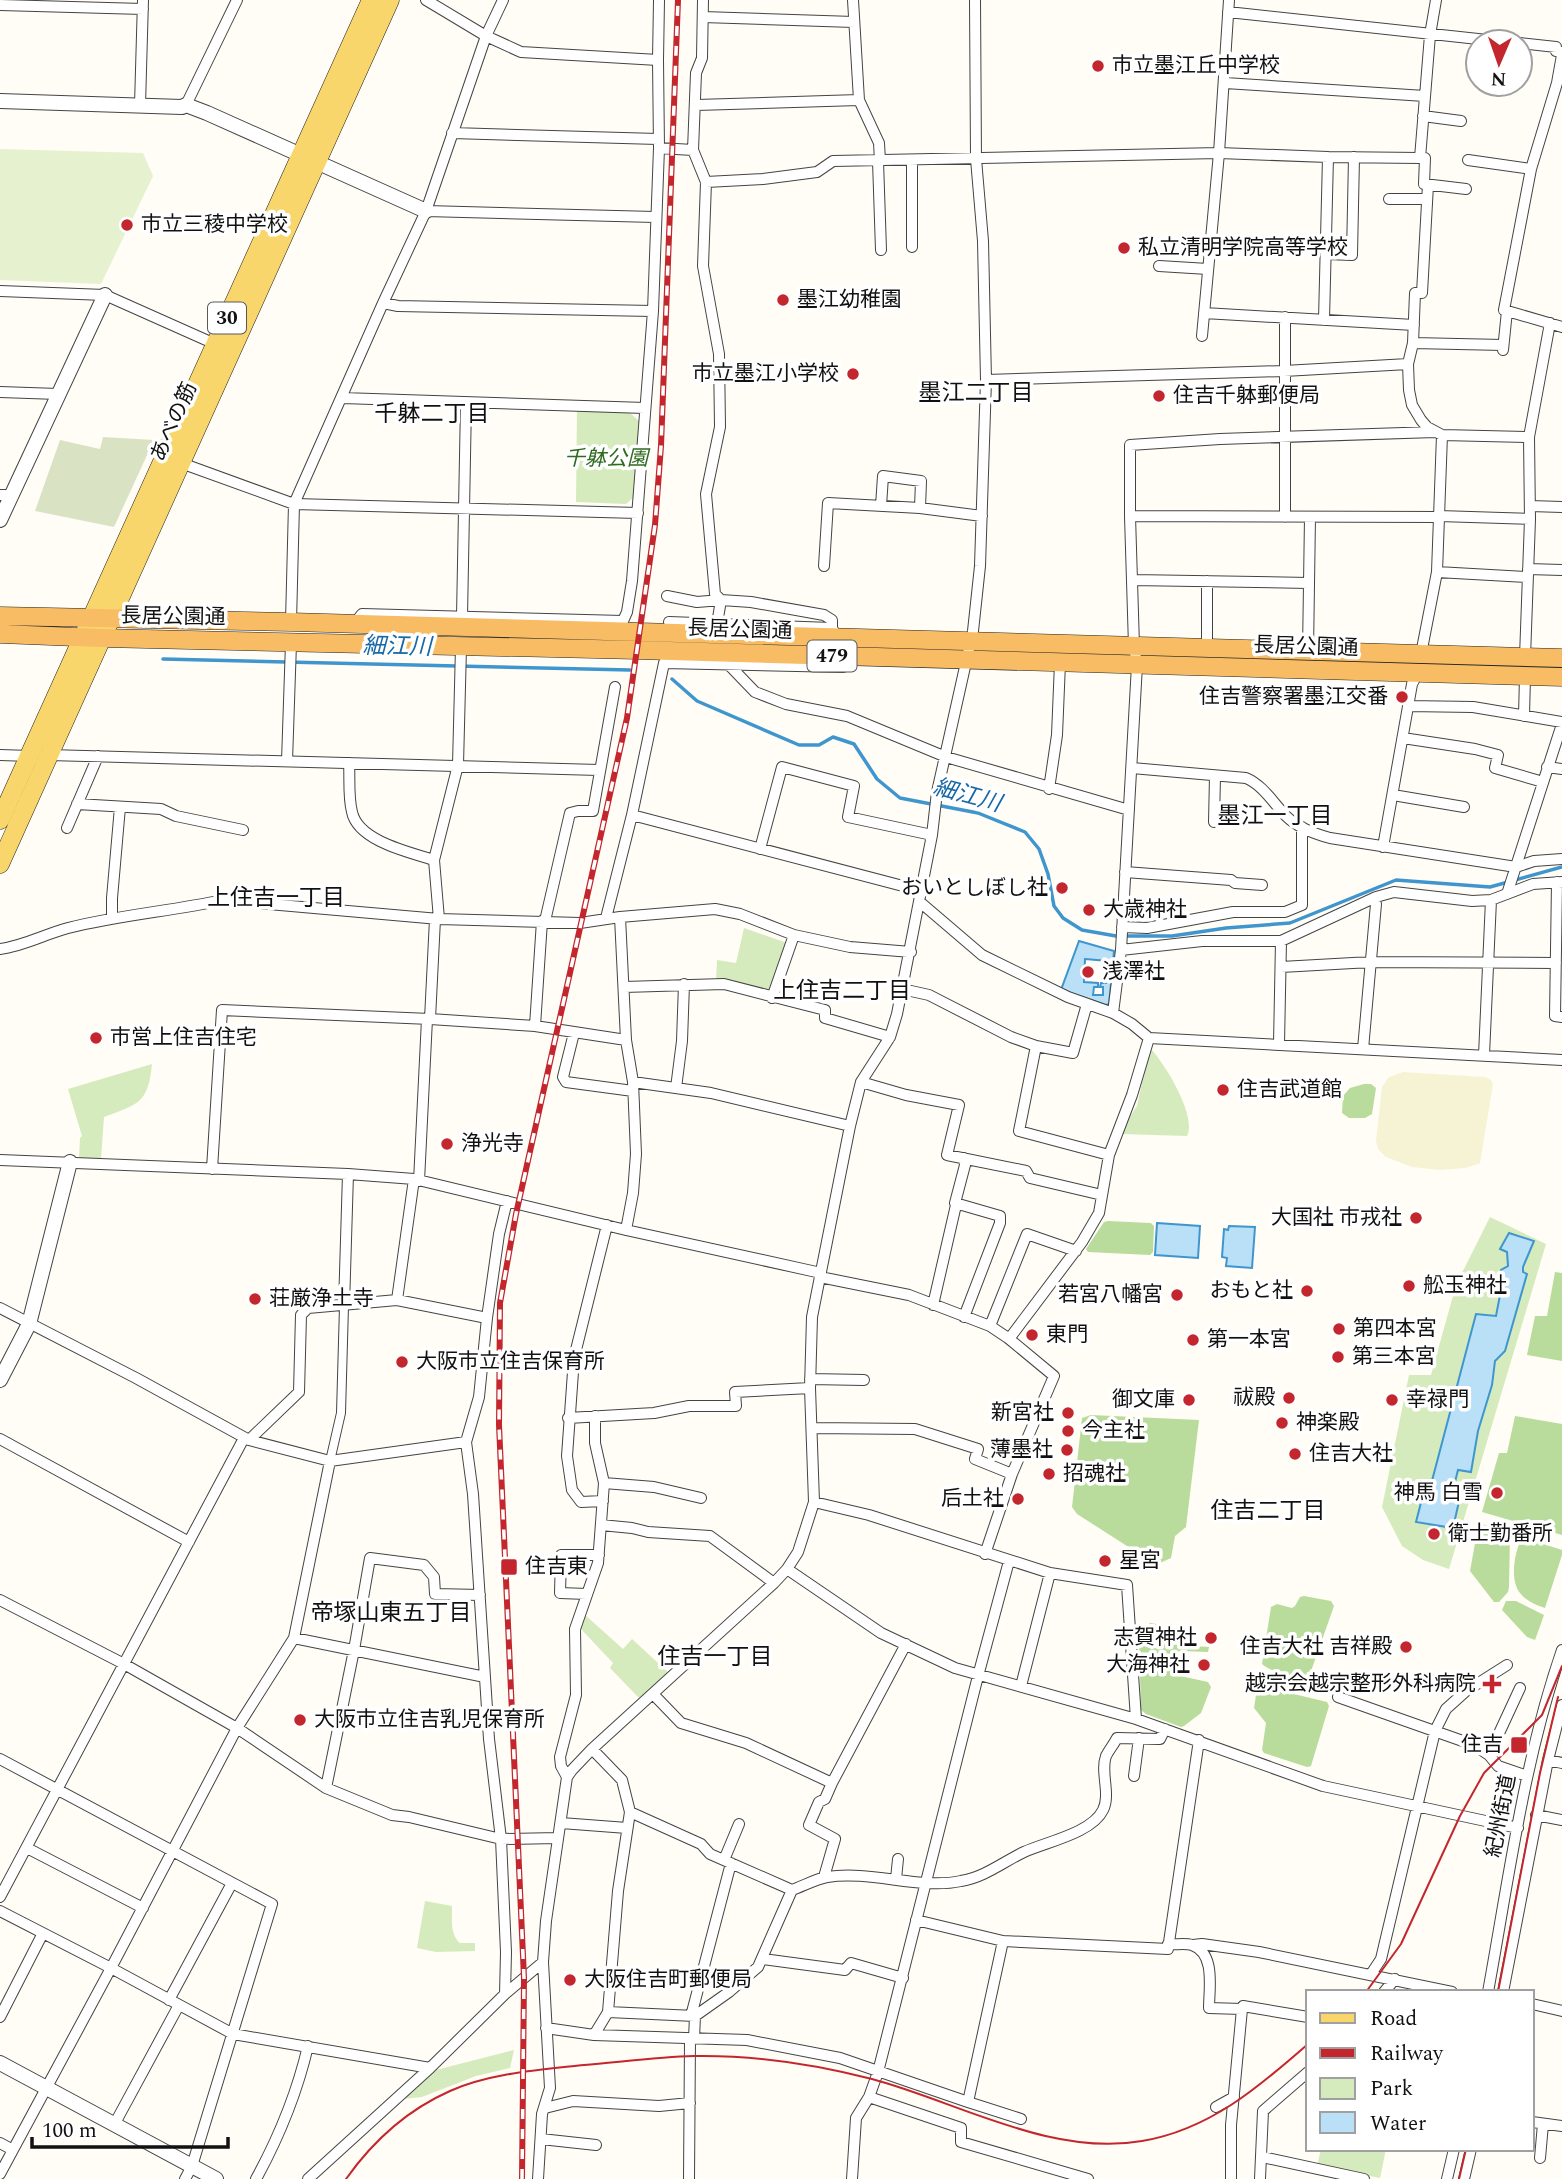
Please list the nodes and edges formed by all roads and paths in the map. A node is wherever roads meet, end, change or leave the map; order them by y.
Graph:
1 (237, 0) edge
2 (371, 0) edge
3 (390, 0) edge
4 (426, 0) edge
5 (503, 0) edge
6 (659, 0) edge
7 (703, 0) edge
8 (853, 0) edge
9 (975, 0) edge
10 (1436, 0) edge
11 (143, 4) edge
12 (0, 5) edge
13 (1229, 6) edge
14 (703, 17) junction
15 (855, 22) junction
16 (1430, 35) junction
17 (486, 36) junction
18 (1464, 38) edge
19 (1534, 45) edge
20 (1562, 54) edge
21 (658, 60) junction
22 (1225, 83) junction
23 (1560, 83) edge
24 (1425, 96) junction
25 (859, 100) junction
26 (0, 101) edge
27 (140, 105) junction
28 (186, 105) junction
29 (696, 105) junction
30 (1423, 116) junction
31 (1461, 121) dead end
32 (452, 134) junction
33 (659, 143) junction
34 (693, 150) junction
35 (1219, 153) junction
36 (1328, 157) junction
37 (1354, 157) junction
38 (1420, 158) junction
39 (976, 159) junction
40 (308, 160) junction
41 (912, 160) junction
42 (1468, 160) dead end
43 (879, 161) junction
44 (1531, 169) junction
45 (706, 182) junction
46 (1428, 185) junction
47 (1466, 189) dead end
48 (1389, 199) dead end
49 (1427, 199) junction
50 (426, 211) junction
51 (655, 216) junction
52 (912, 247) dead end
53 (881, 250) dead end
54 (1325, 254) junction
55 (1159, 266) dead end
56 (1208, 269) junction
57 (0, 292) edge
58 (105, 295) junction
59 (383, 303) junction
60 (653, 311) junction
61 (1507, 311) junction
62 (1204, 313) junction
63 (1285, 317) junction
64 (1324, 320) junction
65 (1550, 323) junction
66 (1414, 325) junction
67 (1562, 327) edge
68 (1202, 336) dead end
69 (1413, 343) junction
70 (215, 344) junction
71 (1408, 364) junction
72 (1284, 371) junction
73 (986, 380) junction
74 (0, 392) edge
75 (58, 394) junction
76 (342, 398) junction
77 (466, 403) junction
78 (645, 408) junction
79 (1438, 433) junction
80 (1529, 437) junction
81 (1285, 438) junction
82 (181, 463) junction
83 (6, 495) edge
84 (294, 504) junction
85 (881, 506) junction
86 (1530, 506) junction
87 (1562, 507) edge
88 (464, 508) junction
89 (920, 509) junction
90 (638, 513) junction
91 (982, 516) junction
92 (1130, 516) junction
93 (1286, 517) junction
94 (1310, 517) junction
95 (1439, 517) junction
96 (1530, 519) junction
97 (0, 520) edge
98 (824, 566) dead end
99 (1562, 570) edge
100 (1437, 572) junction
101 (1528, 573) junction
102 (1132, 580) junction
103 (1207, 581) junction
104 (1309, 583) junction
105 (667, 596) dead end
106 (721, 600) junction
107 (0, 617) edge
108 (462, 617) junction
109 (91, 619) junction
110 (110, 619) junction
111 (291, 622) junction
112 (669, 622) dead end
113 (717, 624) junction
114 (353, 625) junction
115 (0, 634) edge
116 (835, 634) junction
117 (83, 636) junction
118 (102, 638) junction
119 (970, 642) junction
120 (1134, 646) junction
121 (1207, 648) junction
122 (291, 649) junction
123 (1308, 651) junction
124 (461, 653) junction
125 (1421, 654) junction
126 (850, 657) junction
127 (1525, 657) junction
128 (1562, 658) edge
129 (966, 660) junction
130 (1060, 663) junction
131 (729, 665) junction
132 (1137, 665) junction
133 (1418, 673) junction
134 (1525, 676) junction
135 (1562, 677) edge
136 (615, 687) dead end
137 (1408, 706) junction
138 (1524, 716) junction
139 (1562, 723) edge
140 (1403, 738) junction
141 (0, 755) edge
142 (50, 755) junction
143 (30, 756) junction
144 (98, 756) junction
145 (946, 757) junction
146 (287, 761) junction
147 (349, 762) junction
148 (458, 765) junction
149 (1547, 767) junction
150 (1132, 768) junction
151 (1562, 769) edge
152 (599, 770) junction
153 (1215, 776) junction
154 (1543, 782) junction
155 (1049, 789) junction
156 (1393, 795) junction
157 (77, 804) junction
158 (120, 807) junction
159 (1464, 807) dead end
160 (1129, 810) junction
161 (632, 815) junction
162 (0, 820) edge
163 (1214, 822) dead end
164 (1302, 827) junction
165 (67, 828) dead end
166 (243, 830) dead end
167 (932, 835) junction
168 (1383, 848) junction
169 (760, 849) junction
170 (1562, 859) edge
171 (434, 860) junction
172 (0, 864) edge
173 (1516, 867) junction
174 (1125, 872) junction
175 (1559, 882) edge
176 (1262, 885) dead end
177 (1507, 894) junction
178 (921, 897) junction
179 (1492, 900) junction
180 (1376, 904) dead end
181 (620, 916) junction
182 (113, 918) junction
183 (607, 918) junction
184 (437, 919) junction
185 (544, 921) junction
186 (1121, 928) junction
187 (794, 934) junction
188 (1281, 941) junction
189 (0, 949) edge
190 (1121, 950) junction
191 (911, 952) junction
192 (1371, 962) junction
193 (1489, 963) junction
194 (1556, 963) junction
195 (1281, 967) junction
196 (684, 984) junction
197 (624, 987) junction
198 (902, 989) junction
199 (772, 998) junction
200 (1087, 1004) junction
201 (1113, 1013) junction
202 (1562, 1017) edge
203 (428, 1019) junction
204 (535, 1026) junction
205 (574, 1033) junction
206 (890, 1037) junction
207 (1149, 1038) junction
208 (626, 1040) junction
209 (1279, 1044) junction
210 (1036, 1046) junction
211 (1562, 1048) edge
212 (1363, 1049) junction
213 (1484, 1055) junction
214 (1559, 1059) edge
215 (861, 1082) junction
216 (633, 1087) junction
217 (676, 1088) junction
218 (850, 1126) junction
219 (1109, 1155) junction
220 (964, 1158) junction
221 (0, 1160) edge
222 (70, 1162) junction
223 (212, 1169) junction
224 (348, 1174) junction
225 (416, 1180) junction
226 (1102, 1195) junction
227 (508, 1200) junction
228 (957, 1205) junction
229 (607, 1225) junction
230 (626, 1230) junction
231 (1076, 1251) junction
232 (821, 1275) junction
233 (397, 1300) junction
234 (933, 1304) junction
235 (344, 1306) junction
236 (0, 1308) edge
237 (964, 1317) junction
238 (487, 1318) junction
239 (29, 1324) junction
240 (990, 1326) junction
241 (1008, 1338) junction
242 (0, 1380) edge
243 (864, 1380) dead end
244 (810, 1384) junction
245 (595, 1416) junction
246 (568, 1418) junction
247 (812, 1428) junction
248 (0, 1439) edge
249 (246, 1439) junction
250 (466, 1442) junction
251 (330, 1461) junction
252 (1012, 1474) junction
253 (604, 1483) junction
254 (701, 1498) dead end
255 (603, 1501) junction
256 (814, 1502) junction
257 (601, 1525) junction
258 (189, 1542) junction
259 (985, 1554) junction
260 (599, 1555) junction
261 (1009, 1562) junction
262 (787, 1569) junction
263 (1050, 1573) junction
264 (775, 1583) junction
265 (587, 1594) junction
266 (480, 1595) junction
267 (0, 1600) edge
268 (294, 1638) junction
269 (906, 1644) junction
270 (354, 1650) junction
271 (1562, 1650) edge
272 (124, 1664) junction
273 (1507, 1665) dead end
274 (978, 1676) junction
275 (485, 1678) junction
276 (1021, 1686) junction
277 (1520, 1688) dead end
278 (653, 1693) junction
279 (1338, 1697) dead end
280 (1562, 1705) edge
281 (1136, 1719) junction
282 (237, 1728) junction
283 (1165, 1728) junction
284 (1435, 1731) junction
285 (1139, 1738) junction
286 (1199, 1740) junction
287 (592, 1749) junction
288 (1489, 1755) junction
289 (0, 1759) edge
290 (1548, 1760) junction
291 (1562, 1763) edge
292 (1134, 1776) dead end
293 (1527, 1776) junction
294 (567, 1777) junction
295 (832, 1783) junction
296 (326, 1788) junction
297 (58, 1790) junction
298 (1416, 1808) junction
299 (630, 1812) junction
300 (1536, 1815) junction
301 (1562, 1820) edge
302 (561, 1823) junction
303 (739, 1824) dead end
304 (627, 1828) junction
305 (1518, 1828) junction
306 (558, 1838) junction
307 (501, 1839) junction
308 (27, 1848) junction
309 (173, 1851) junction
310 (898, 1859) dead end
311 (728, 1862) junction
312 (824, 1877) junction
313 (896, 1879) junction
314 (927, 1882) junction
315 (232, 1883) junction
316 (792, 1890) junction
317 (0, 1897) edge
318 (143, 1908) junction
319 (0, 1911) edge
320 (916, 1920) junction
321 (43, 1933) junction
322 (1003, 1941) junction
323 (1168, 1944) junction
324 (1192, 1945) junction
325 (763, 1959) junction
326 (543, 1962) junction
327 (111, 1968) junction
328 (1371, 1974) junction
329 (903, 1978) junction
330 (1395, 1979) junction
331 (1386, 1990) edge
332 (1443, 1990) edge
333 (1488, 1990) edge
334 (1503, 1990) edge
335 (505, 1994) junction
336 (174, 2002) junction
337 (1534, 2004) edge
338 (1243, 2006) dead end
339 (1562, 2011) edge
340 (608, 2012) junction
341 (693, 2016) junction
342 (0, 2017) edge
343 (1306, 2017) edge
344 (546, 2028) junction
345 (233, 2035) junction
346 (594, 2035) junction
347 (692, 2039) junction
348 (308, 2046) junction
349 (0, 2063) edge
350 (430, 2068) junction
351 (878, 2072) junction
352 (1306, 2074) edge
353 (46, 2088) junction
354 (869, 2097) junction
355 (1234, 2097) junction
356 (968, 2102) junction
357 (690, 2103) junction
358 (545, 2108) junction
359 (1216, 2108) dead end
360 (1021, 2119) dead end
361 (1538, 2123) edge
362 (114, 2124) junction
363 (1562, 2126) edge
364 (541, 2138) junction
365 (0, 2143) edge
366 (596, 2146) dead end
367 (13, 2150) junction
368 (1454, 2151) edge
369 (1471, 2151) edge
370 (1262, 2157) junction
371 (1540, 2158) dead end
372 (189, 2172) edge
373 (0, 2174) edge
374 (216, 2179) edge
375 (256, 2179) edge
376 (307, 2179) edge
377 (538, 2179) edge
378 (689, 2179) edge
379 (852, 2179) edge
380 (1088, 2179) edge
381 (1231, 2179) edge
382 (1260, 2179) edge
383 (1364, 2179) edge
384 (1447, 2179) edge
385 (1464, 2179) edge

1 - 28 street
2 - 40 main road, あべの筋 / 30
3 - 40 main road, あべの筋 / 30
4 - 17 street
5 - 17 street
6 - 21 street
7 - 14 street
8 - 15 street
9 - 39 street
10 - 16 street
11 - 12 street
11 - 27 street
13 - 16 street
13 - 22 street
14 - 15 street
14 - 29 street
15 - 25 street
16 - 18 street
16 - 24 street
17 - 21 street
17 - 32 street
19 - 20 street
20 - 23 street
21 - 33 street
22 - 24 street
22 - 35 street
23 - 44 street
24 - 30 street
25 - 29 street
25 - 43 street
26 - 27 street
27 - 28 street
28 - 40 street
29 - 34 street
30 - 31 street
30 - 38 street
32 - 33 street
32 - 50 street
33 - 34 street
33 - 51 street
34 - 45 street
35 - 36 street
35 - 39 street
35 - 56 street
36 - 37 street
36 - 54 street
37 - 38 street
37 - 54 street
38 - 46 street
39 - 41 street
39 - 73 street
40 - 50 street
40 - 70 main road, あべの筋 / 30
40 - 82 main road, あべの筋 / 30
41 - 43 street
41 - 52 street
42 - 44 street
43 - 45 street
43 - 53 street
44 - 61 street
45 - 106 street
46 - 47 street
46 - 49 street
48 - 49 street
49 - 66 street
50 - 51 street
50 - 59 street
51 - 60 street
54 - 64 street
55 - 56 street
56 - 62 street
57 - 58 street
58 - 70 street
58 - 75 street
59 - 60 street
59 - 76 street
60 - 78 street
61 - 65 street
61 - 69 street
62 - 63 street
62 - 68 street
63 - 64 street
63 - 72 street
64 - 66 street
65 - 67 street
65 - 80 street
66 - 69 street
69 - 71 street
70 - 109 main road, あべの筋 / 30
71 - 72 street
71 - 79 street
72 - 73 street
72 - 81 street
73 - 91 street
74 - 75 street
75 - 83 street
76 - 77 street
76 - 84 street
77 - 78 street
77 - 88 street
78 - 90 street
79 - 80 street
79 - 81 street
79 - 95 street
80 - 86 street
81 - 92 street
81 - 93 street
82 - 84 street
82 - 110 main road, あべの筋 / 30
83 - 97 street
84 - 88 street
84 - 111 street
85 - 89 street
85 - 89 street
85 - 98 street
86 - 87 street
86 - 96 street
88 - 90 street
88 - 108 street
89 - 91 street
90 - 108 street
91 - 119 street
92 - 93 street
92 - 102 street
93 - 94 street
94 - 95 street
94 - 104 street
95 - 96 street
95 - 100 street
96 - 101 street
99 - 101 street
100 - 101 street
100 - 125 street
101 - 127 street
102 - 103 street
102 - 120 street
103 - 104 street
103 - 121 street
104 - 123 street
105 - 106 street
106 - 113 street
106 - 116 street
107 - 109 highway, 長居公園通 / 479
108 - 114 street
109 - 110 highway, 長居公園通 / 479
109 - 117 main road, あべの筋 / 30
110 - 111 highway, 長居公園通 / 479
110 - 118 main road, あべの筋 / 30
111 - 114 highway, 長居公園通 / 479
112 - 113 street
113 - 116 street
114 - 116 highway, 長居公園通 / 479
115 - 117 highway, 長居公園通 / 479
116 - 119 highway, 長居公園通 / 479
117 - 118 highway, 長居公園通 / 479
117 - 143 main road, あべの筋 / 30
118 - 122 highway, 長居公園通 / 479
118 - 142 main road, あべの筋 / 30
119 - 120 highway, 長居公園通 / 479
119 - 129 street
120 - 121 highway, 長居公園通 / 479
120 - 132 street
121 - 123 highway, 長居公園通 / 479
122 - 124 highway, 長居公園通 / 479
122 - 146 street
123 - 125 highway, 長居公園通 / 479
124 - 126 highway, 長居公園通 / 479
124 - 148 street
125 - 127 highway, 長居公園通 / 479
126 - 129 highway, 長居公園通 / 479
126 - 131 street
127 - 128 highway, 長居公園通 / 479
129 - 130 highway, 長居公園通 / 479
129 - 145 street
130 - 132 highway, 長居公園通 / 479
130 - 155 street
131 - 145 street
131 - 161 street
132 - 133 highway, 長居公園通 / 479
132 - 150 street
133 - 134 highway, 長居公園通 / 479
133 - 137 street
134 - 135 highway, 長居公園通 / 479
134 - 138 street
136 - 152 street
137 - 138 street
137 - 140 street
138 - 139 street
139 - 149 street
140 - 154 street
140 - 156 street
141 - 143 street
142 - 144 street
142 - 172 main road, あべの筋 / 30
143 - 162 main road, あべの筋 / 30
144 - 146 street
144 - 157 street
145 - 155 street
145 - 167 street
146 - 147 street
147 - 148 street
147 - 171 street
148 - 152 street
148 - 171 street
149 - 151 street
149 - 154 street
150 - 153 street
150 - 160 street
152 - 185 street
153 - 163 street
153 - 164 street
154 - 173 street
155 - 160 street
156 - 159 street
156 - 168 street
157 - 158 street
157 - 165 street
158 - 166 street
158 - 182 street
160 - 174 street
161 - 169 street
161 - 183 street
164 - 168 street
164 - 186 street
167 - 169 street
167 - 178 street
168 - 173 street
169 - 178 street
170 - 173 street
171 - 184 street
173 - 177 street
174 - 176 street
174 - 186 street
175 - 177 street
175 - 194 street
177 - 179 street
178 - 191 street
178 - 200 street
179 - 188 street
179 - 193 street
180 - 192 street
181 - 183 street
181 - 187 street
181 - 197 street
182 - 184 street
182 - 189 street
183 - 185 street
184 - 185 street
184 - 203 street
185 - 204 street
186 - 190 street
187 - 191 street
187 - 199 street
188 - 190 street
188 - 195 street
190 - 201 street
191 - 198 street
192 - 193 street
192 - 195 street
192 - 212 street
193 - 194 street
193 - 213 street
194 - 202 street
195 - 209 street
196 - 197 street
196 - 199 street
196 - 217 street
197 - 208 street
198 - 206 street
198 - 210 street
199 - 206 street
200 - 201 street
200 - 210 street
201 - 207 street
203 - 204 street
203 - 223 street
203 - 225 street
204 - 205 street
205 - 208 street
205 - 216 street
206 - 215 street
207 - 209 street
207 - 219 street
208 - 216 street
209 - 212 street
210 - 219 street
211 - 214 street
212 - 213 street
213 - 214 street
215 - 218 street
215 - 220 street
216 - 217 street
216 - 230 street
217 - 218 street
218 - 232 street
219 - 226 street
220 - 226 street
220 - 228 street
221 - 222 street
222 - 223 street
222 - 239 street
223 - 224 street
224 - 225 street
224 - 235 street
225 - 227 street
225 - 233 street
226 - 231 street
227 - 229 street
227 - 238 street
228 - 234 street
228 - 237 street
229 - 230 street
229 - 246 street
230 - 232 street
231 - 240 street
231 - 241 street
232 - 234 street
232 - 244 street
233 - 235 street
233 - 238 street
234 - 237 street
235 - 249 street
235 - 251 street
236 - 239 street
237 - 240 street
238 - 250 street
239 - 242 street
239 - 249 street
240 - 241 street
241 - 252 street
243 - 244 street
244 - 245 street
244 - 247 street
245 - 246 street
245 - 253 street
246 - 255 street
247 - 252 street
247 - 256 street
248 - 258 street
249 - 251 street
249 - 258 street
250 - 251 street
250 - 266 street
251 - 268 street
252 - 259 street
253 - 254 street
253 - 255 street
255 - 257 street
256 - 259 street
256 - 262 street
257 - 260 street
257 - 264 street
258 - 272 street
259 - 261 street
260 - 265 street
260 - 265 street
261 - 263 street
261 - 274 street
262 - 264 street
262 - 269 street
263 - 276 street
263 - 281 street
264 - 278 street
265 - 294 street
266 - 270 street
266 - 275 street
267 - 272 street
268 - 270 street
268 - 282 street
269 - 274 street
269 - 295 street
270 - 275 street
270 - 296 street
271 - 293 street, 紀州街道
272 - 282 street
272 - 297 street
273 - 284 street
274 - 276 street
274 - 314 street
275 - 307 street
276 - 281 street
277 - 288 street
278 - 287 street
278 - 295 street
279 - 284 street
280 - 290 street, 紀州街道
281 - 283 street
282 - 296 street
282 - 309 street
283 - 285 street
283 - 286 street
284 - 288 street
284 - 298 street
285 - 292 street
285 - 314 street
286 - 298 street
286 - 323 street
287 - 294 street
287 - 299 street
288 - 293 street
289 - 297 street
290 - 291 street
290 - 300 street, 紀州街道
293 - 305 street, 紀州街道
294 - 302 street
295 - 312 street
296 - 307 street
297 - 308 street
297 - 309 street
298 - 305 street
298 - 328 street
299 - 304 street
299 - 311 street
300 - 301 street
300 - 334 street, 紀州街道
302 - 304 street
302 - 306 street
303 - 311 street
304 - 340 street
305 - 333 street, 紀州街道
306 - 307 street
306 - 326 street
307 - 335 street
308 - 317 street
308 - 318 street
309 - 315 street
309 - 318 street
310 - 313 street
311 - 316 street
311 - 341 street
312 - 313 street
312 - 316 street
313 - 314 street
314 - 320 street
315 - 336 street
315 - 345 street
316 - 325 street
318 - 327 street
319 - 321 street
320 - 322 street
320 - 329 street
321 - 327 street
321 - 342 street
322 - 323 street
322 - 356 street
323 - 324 street
324 - 328 street
324 - 355 street
325 - 329 street
325 - 341 street
326 - 335 street
326 - 344 street
327 - 336 street
327 - 353 street
328 - 330 street
329 - 351 street
330 - 331 street
330 - 332 street
335 - 350 street
336 - 345 street
336 - 362 street
337 - 339 street
338 - 343 street
340 - 341 street
340 - 346 street
341 - 347 street
344 - 346 street
344 - 358 street
345 - 348 street
345 - 372 street
346 - 347 street
347 - 351 street
347 - 357 street
348 - 350 street
348 - 375 street
349 - 353 street
350 - 376 street
351 - 354 street
351 - 356 street
352 - 370 street
353 - 362 street
353 - 367 street
354 - 379 street
354 - 380 street
355 - 359 street
355 - 381 street
356 - 360 street
357 - 358 street
357 - 378 street
358 - 364 street
361 - 363 street
361 - 371 street
362 - 372 street
364 - 366 street
364 - 377 street
365 - 367 street
367 - 373 street
368 - 384 street
369 - 385 street
370 - 382 street
370 - 383 street
372 - 374 street

